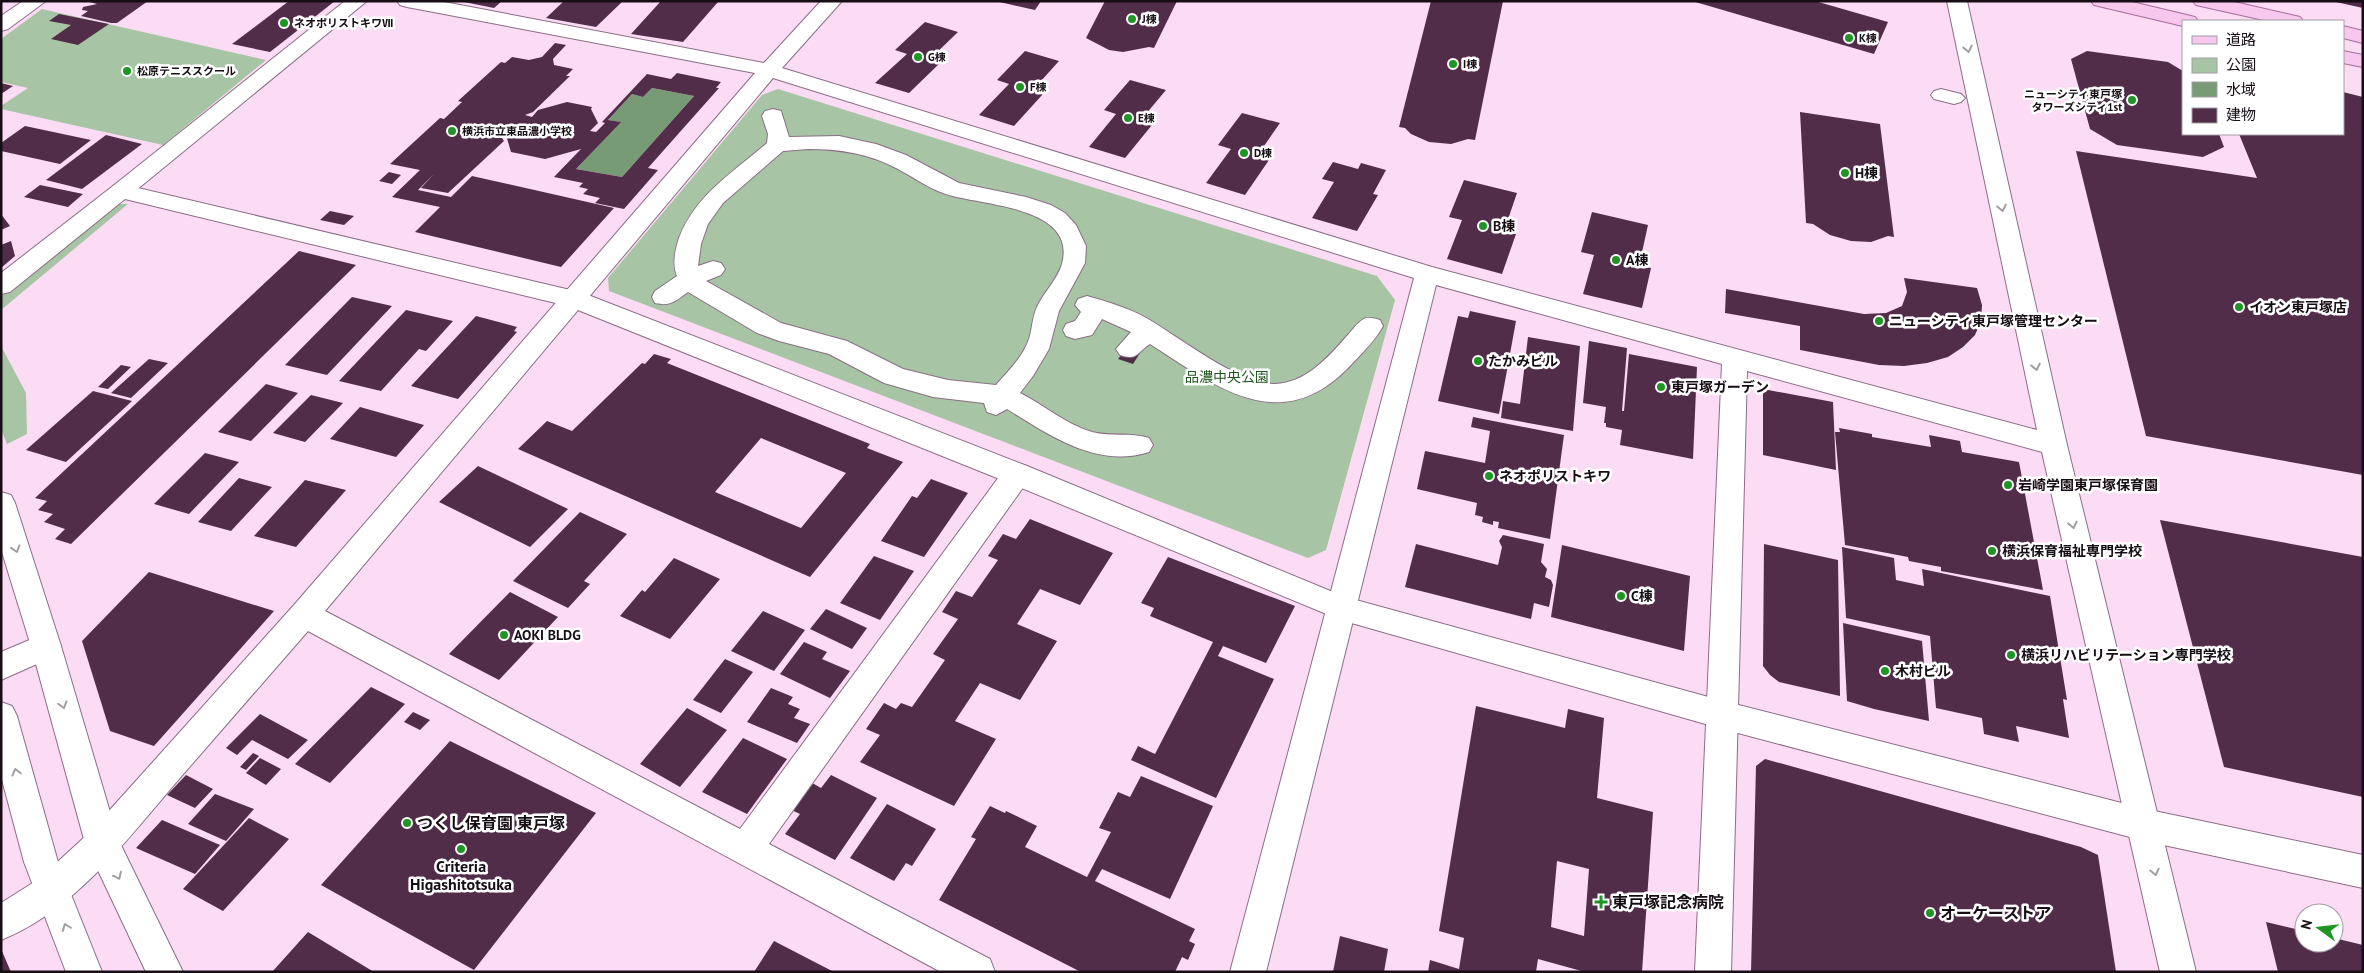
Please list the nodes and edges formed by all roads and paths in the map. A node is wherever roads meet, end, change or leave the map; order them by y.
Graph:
1 (5, 1) edge
2 (36, 1) edge
3 (357, 1) edge
4 (407, 1) edge
5 (832, 1) edge
6 (1957, 1) edge
7 (2101, 1) edge
8 (2204, 1) edge
9 (1, 4) edge
10 (2184, 20) edge
11 (2289, 20) edge
12 (1, 26) edge
13 (2344, 32) edge
14 (2363, 37) edge
15 (2344, 57) edge
16 (2363, 61) edge
17 (769, 70) junction
18 (773, 116) dead end
19 (777, 145) junction
20 (121, 191) junction
21 (713, 269) dead end
22 (1427, 274) junction
23 (690, 278) junction
24 (1, 286) edge
25 (664, 297) dead end
26 (574, 298) junction
27 (1371, 326) dead end
28 (1049, 341) junction
29 (1735, 358) junction
30 (999, 401) junction
31 (1140, 445) dead end
32 (2054, 445) junction
33 (1017, 474) junction
34 (1, 503) edge
35 (1341, 608) junction
36 (304, 614) junction
37 (46, 646) junction
38 (1, 667) edge
39 (1723, 715) junction
40 (1, 716) edge
41 (2144, 825) junction
42 (102, 843) junction
43 (745, 850) junction
44 (2363, 872) edge
45 (51, 891) junction
46 (1, 923) edge
47 (84, 972) edge
48 (165, 972) edge
49 (978, 972) edge
50 (1248, 972) edge
51 (1713, 972) edge
52 (2178, 972) edge

1 - 9 street
2 - 12 street
3 - 20 street
4 - 17 street
5 - 17 street
6 -> 32 street
7 - 10 main road
8 - 11 main road
13 - 14 main road
15 - 16 main road
17 - 22 street
17 - 26 street
18 - 19 street
19 - 23 street
19 - 28 street
20 - 24 street
20 - 26 street
21 - 23 street
22 - 29 street
22 - 35 street
23 - 25 street
23 - 30 street
26 - 33 street
26 - 36 street
27 - 28 street
28 - 30 street
29 - 32 street
29 - 39 street
30 - 31 street
32 -> 41 street
33 - 35 street
33 - 43 street
34 -> 37 street
35 - 39 street
35 - 50 street
36 - 42 street
36 - 43 street
37 - 38 street
37 -> 42 street
39 - 41 street
39 - 51 street
45 -> 40 street
41 - 44 street
41 -> 52 street
42 - 45 street
42 -> 48 street
43 - 49 street
45 - 46 street
47 -> 45 street

